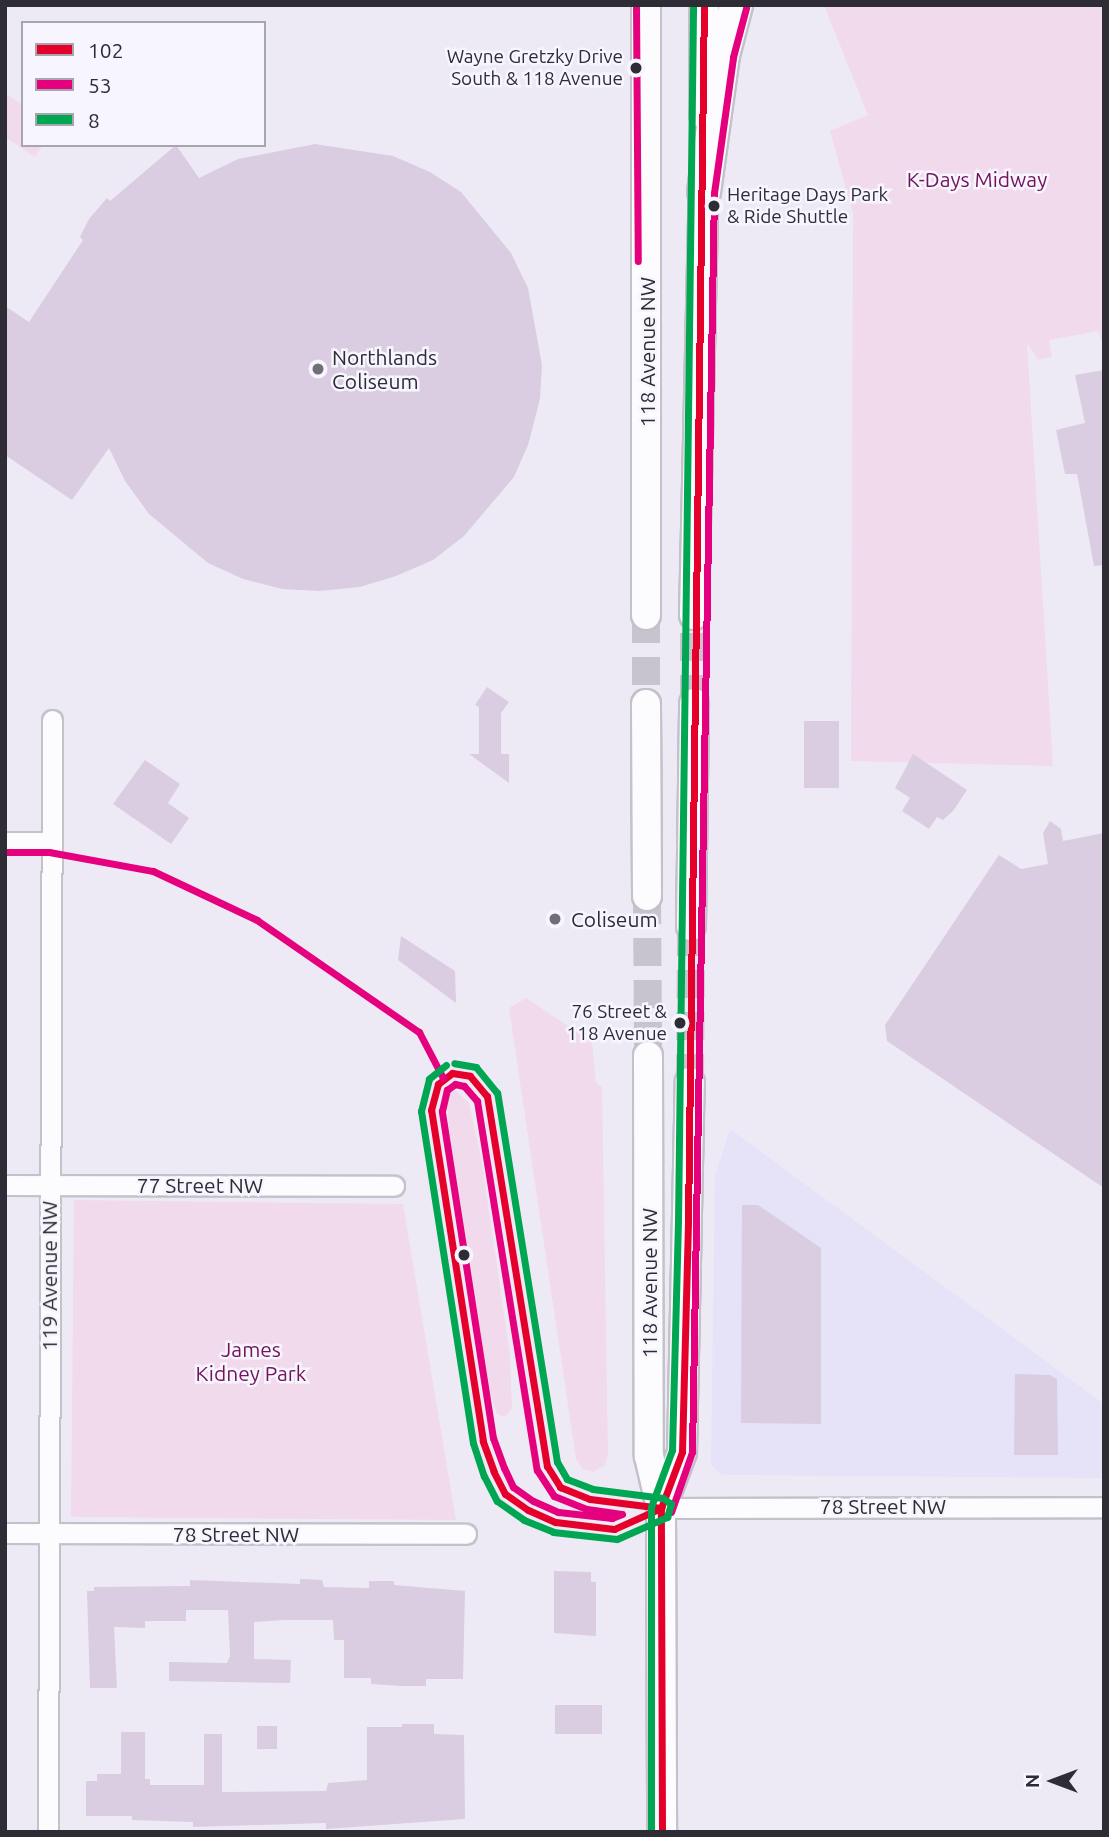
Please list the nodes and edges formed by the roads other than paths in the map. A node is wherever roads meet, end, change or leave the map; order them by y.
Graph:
1 (646, 5) edge
2 (704, 5) edge
3 (736, 5) edge
4 (704, 192) junction
5 (646, 615) tunnel mouth
6 (694, 615) tunnel mouth
7 (694, 703) tunnel mouth
8 (646, 704) tunnel mouth
9 (52, 720) dead end
10 (5, 842) edge
11 (50, 842) junction
12 (647, 896) tunnel mouth
13 (691, 926) tunnel mouth
14 (648, 1056) tunnel mouth
15 (690, 1082) tunnel mouth
16 (5, 1185) edge
17 (49, 1185) junction
18 (394, 1186) dead end
19 (1104, 1507) edge
20 (661, 1508) junction
21 (5, 1533) edge
22 (48, 1534) junction
23 (466, 1534) dead end
24 (48, 1832) edge
25 (662, 1832) edge

1 - 5 main road, 118 Avenue NW
2 - 4 main road
3 - 4 main road
4 - 6 main road
7 - 13 main road
8 - 12 main road
9 - 11 street, 119 Avenue NW
10 - 11 street
11 - 17 street, 119 Avenue NW
14 - 20 main road, 118 Avenue NW
15 - 20 main road, 118 Avenue NW
16 - 17 street, 77 Street NW
17 - 18 street, 77 Street NW
17 - 22 street, 119 Avenue NW
19 - 20 street, 78 Street NW
20 - 25 main road, 118 Avenue NW
21 - 22 street, 78 Street NW
22 - 23 street, 78 Street NW
22 - 24 street, 119 Avenue NW

